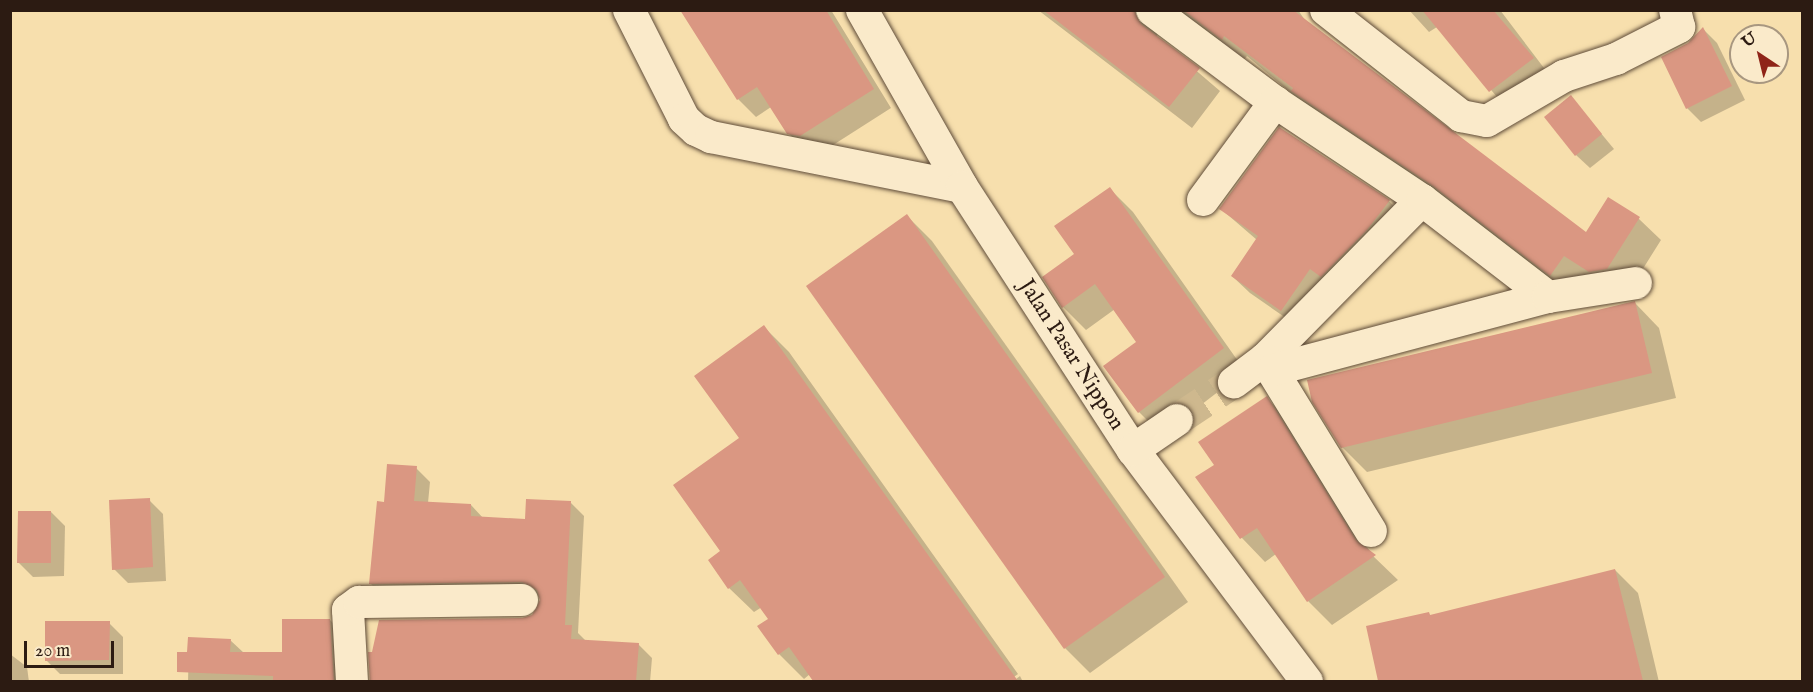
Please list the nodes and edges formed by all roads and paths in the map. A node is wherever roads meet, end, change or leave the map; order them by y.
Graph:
1 (629, 10) edge
2 (862, 10) edge
3 (1152, 10) edge
4 (1326, 10) edge
5 (1675, 10) edge
6 (1275, 102) junction
7 (962, 187) junction
8 (1203, 200) dead end
9 (1422, 200) junction
10 (1636, 283) dead end
11 (1548, 297) junction
12 (1269, 365) junction
13 (1234, 381) tunnel mouth
14 (1177, 420) tunnel mouth
15 (1133, 450) junction
16 (1371, 531) dead end
17 (522, 600) dead end
18 (352, 681) edge
19 (1307, 681) edge

1 - 7 street
2 - 7 street, Jalan Pasar Nippon
3 - 6 street
4 - 5 street
6 - 8 street
6 - 9 street
7 - 15 street, Jalan Pasar Nippon
9 - 11 street
9 - 12 street
10 - 11 street
11 - 12 street
12 - 13 street
12 - 16 street
14 - 15 street
15 - 19 street, Jalan Pasar Nippon
17 - 18 street

